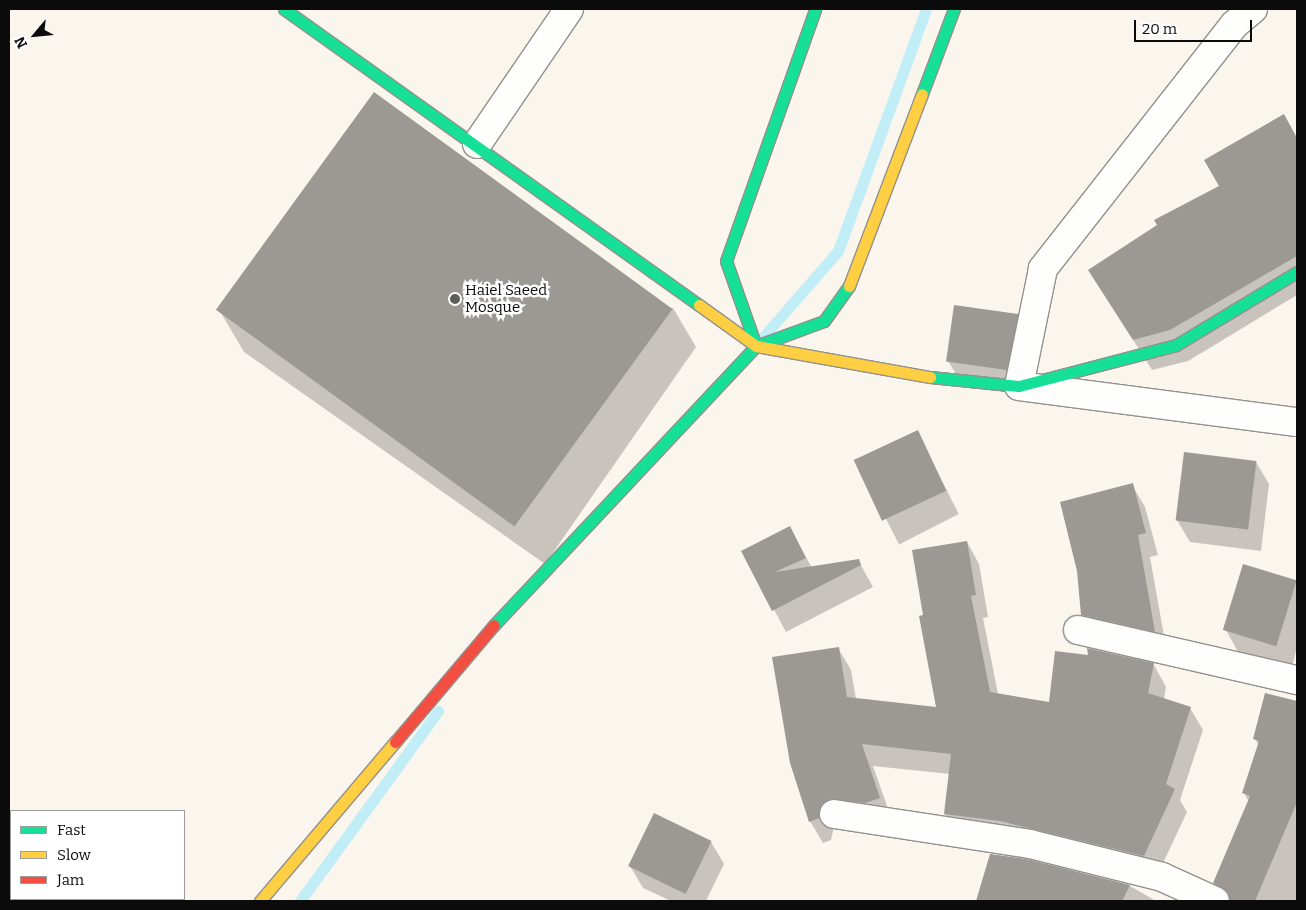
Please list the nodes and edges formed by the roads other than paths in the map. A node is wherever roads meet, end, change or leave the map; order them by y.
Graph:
1 (284, 9) edge
2 (568, 9) edge
3 (815, 9) edge
4 (954, 9) edge
5 (1253, 9) edge
6 (477, 144) junction
7 (1297, 272) edge
8 (756, 346) junction
9 (1019, 386) junction
10 (1297, 422) edge
11 (1078, 630) dead end
12 (1297, 680) edge
13 (834, 814) dead end
14 (260, 901) edge
15 (1215, 901) edge

1 - 6 main road
2 - 6 street
3 - 8 main road
4 - 8 main road
5 - 9 street
6 - 8 main road
7 - 9 main road
8 - 9 main road
8 - 14 main road
9 - 10 street
11 - 12 street
13 - 15 street

